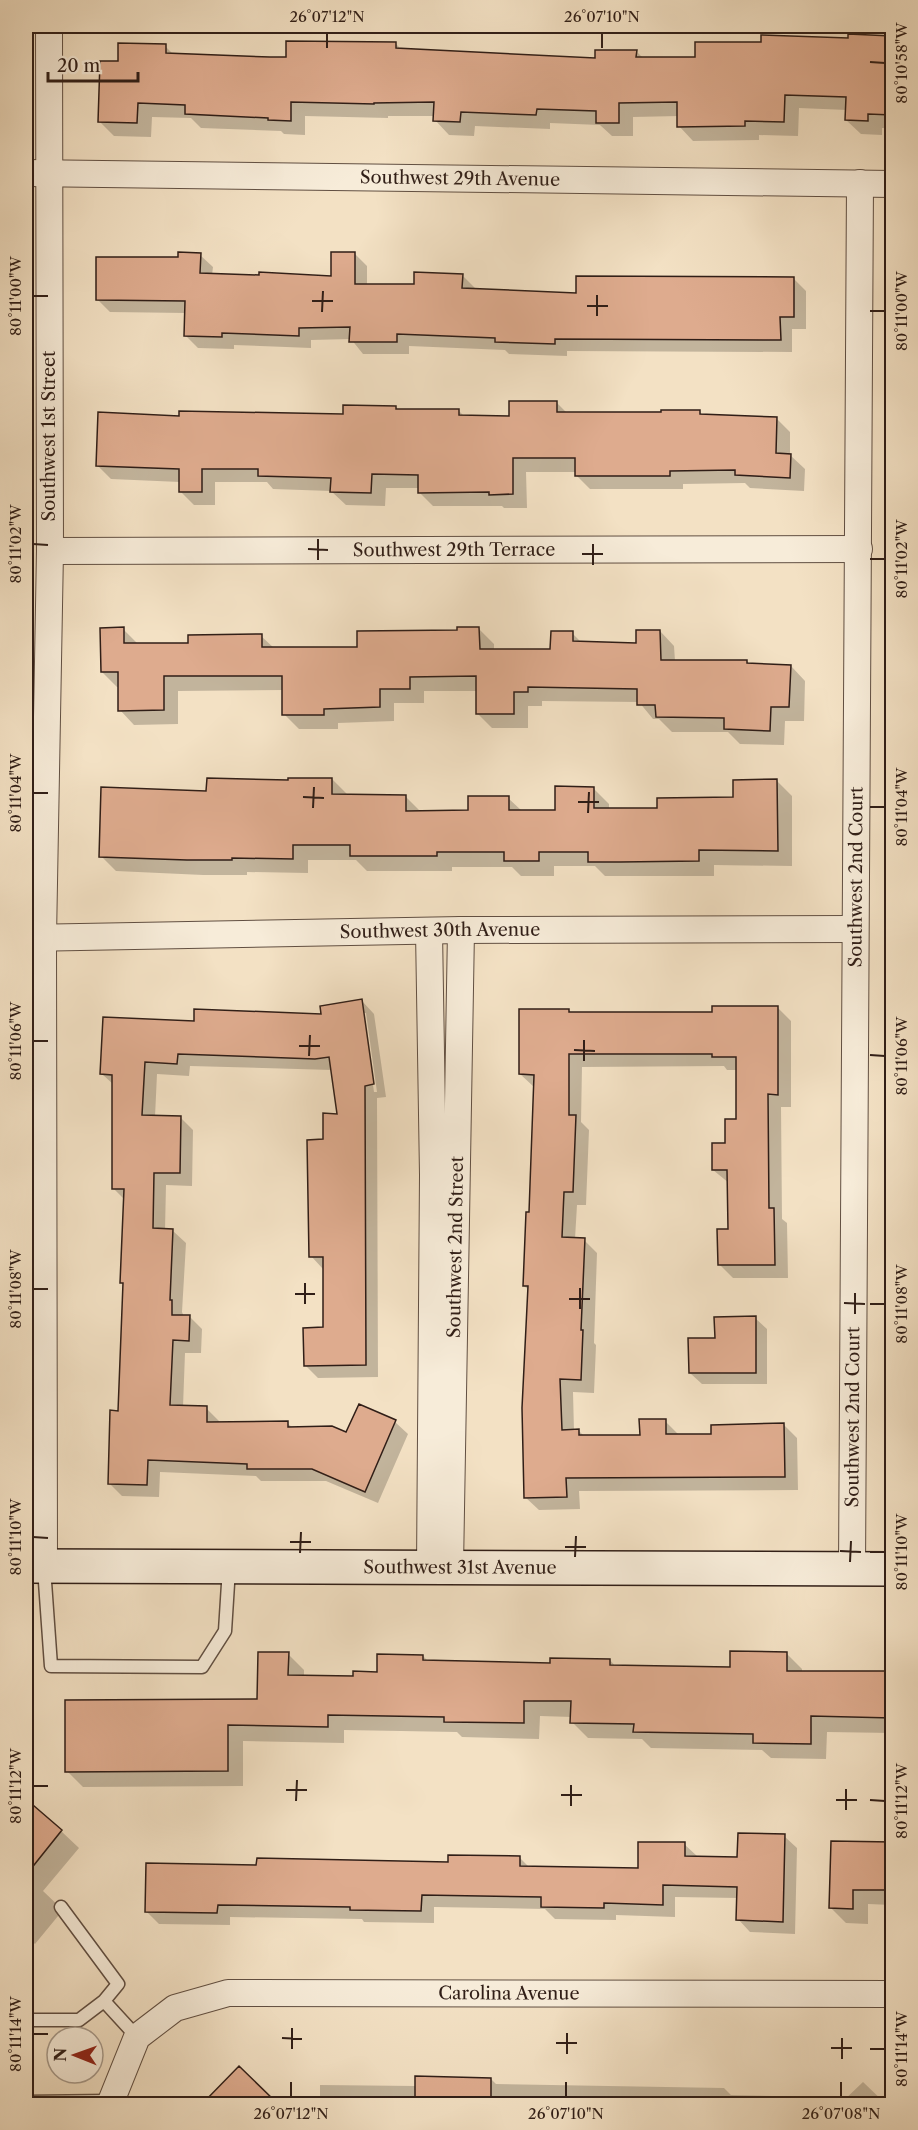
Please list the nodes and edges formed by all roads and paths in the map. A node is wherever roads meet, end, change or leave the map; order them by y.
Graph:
1 (49, 26) edge
2 (37, 173) edge
3 (861, 183) junction
4 (892, 184) edge
5 (859, 549) junction
6 (50, 551) junction
7 (854, 929) junction
8 (461, 930) junction
9 (429, 931) junction
10 (34, 938) edge
11 (35, 1303) edge
12 (35, 1429) edge
13 (35, 1567) edge
14 (440, 1567) junction
15 (230, 1568) junction
16 (852, 1569) junction
17 (892, 1569) edge
18 (61, 1907) dead end
19 (892, 1994) edge
20 (104, 2001) junction
21 (26, 2020) edge
22 (137, 2037) junction
23 (26, 2102) edge
24 (110, 2103) edge

1 - 2 street, Southwest 1st Street
2 - 3 street, Southwest 29th Avenue
2 - 6 street, Southwest 1st Street
3 - 4 street, Southwest 29th Avenue
3 - 5 street, Southwest 2nd Court
5 - 6 street, Southwest 29th Terrace
5 - 7 street, Southwest 2nd Court
6 - 10 street, Southwest 1st Street
7 - 8 street, Southwest 30th Avenue
7 - 16 street, Southwest 2nd Court
8 - 9 street, Southwest 30th Avenue
8 - 14 street, Southwest 2nd Street
9 - 10 street, Southwest 30th Avenue
9 - 14 street, Southwest 2nd Street
10 - 11 street, Southwest 1st Street
11 - 12 street, Southwest 1st Street
12 - 13 street, Southwest 1st Street
13 - 15 main road, Southwest 31st Avenue
13 - 15 lane
14 - 15 main road, Southwest 31st Avenue
14 - 16 main road, Southwest 31st Avenue
16 - 17 main road, Southwest 31st Avenue
18 - 20 lane
19 - 22 street, Carolina Avenue
20 - 21 lane
20 - 22 lane
22 - 24 street
23 - 24 lane

